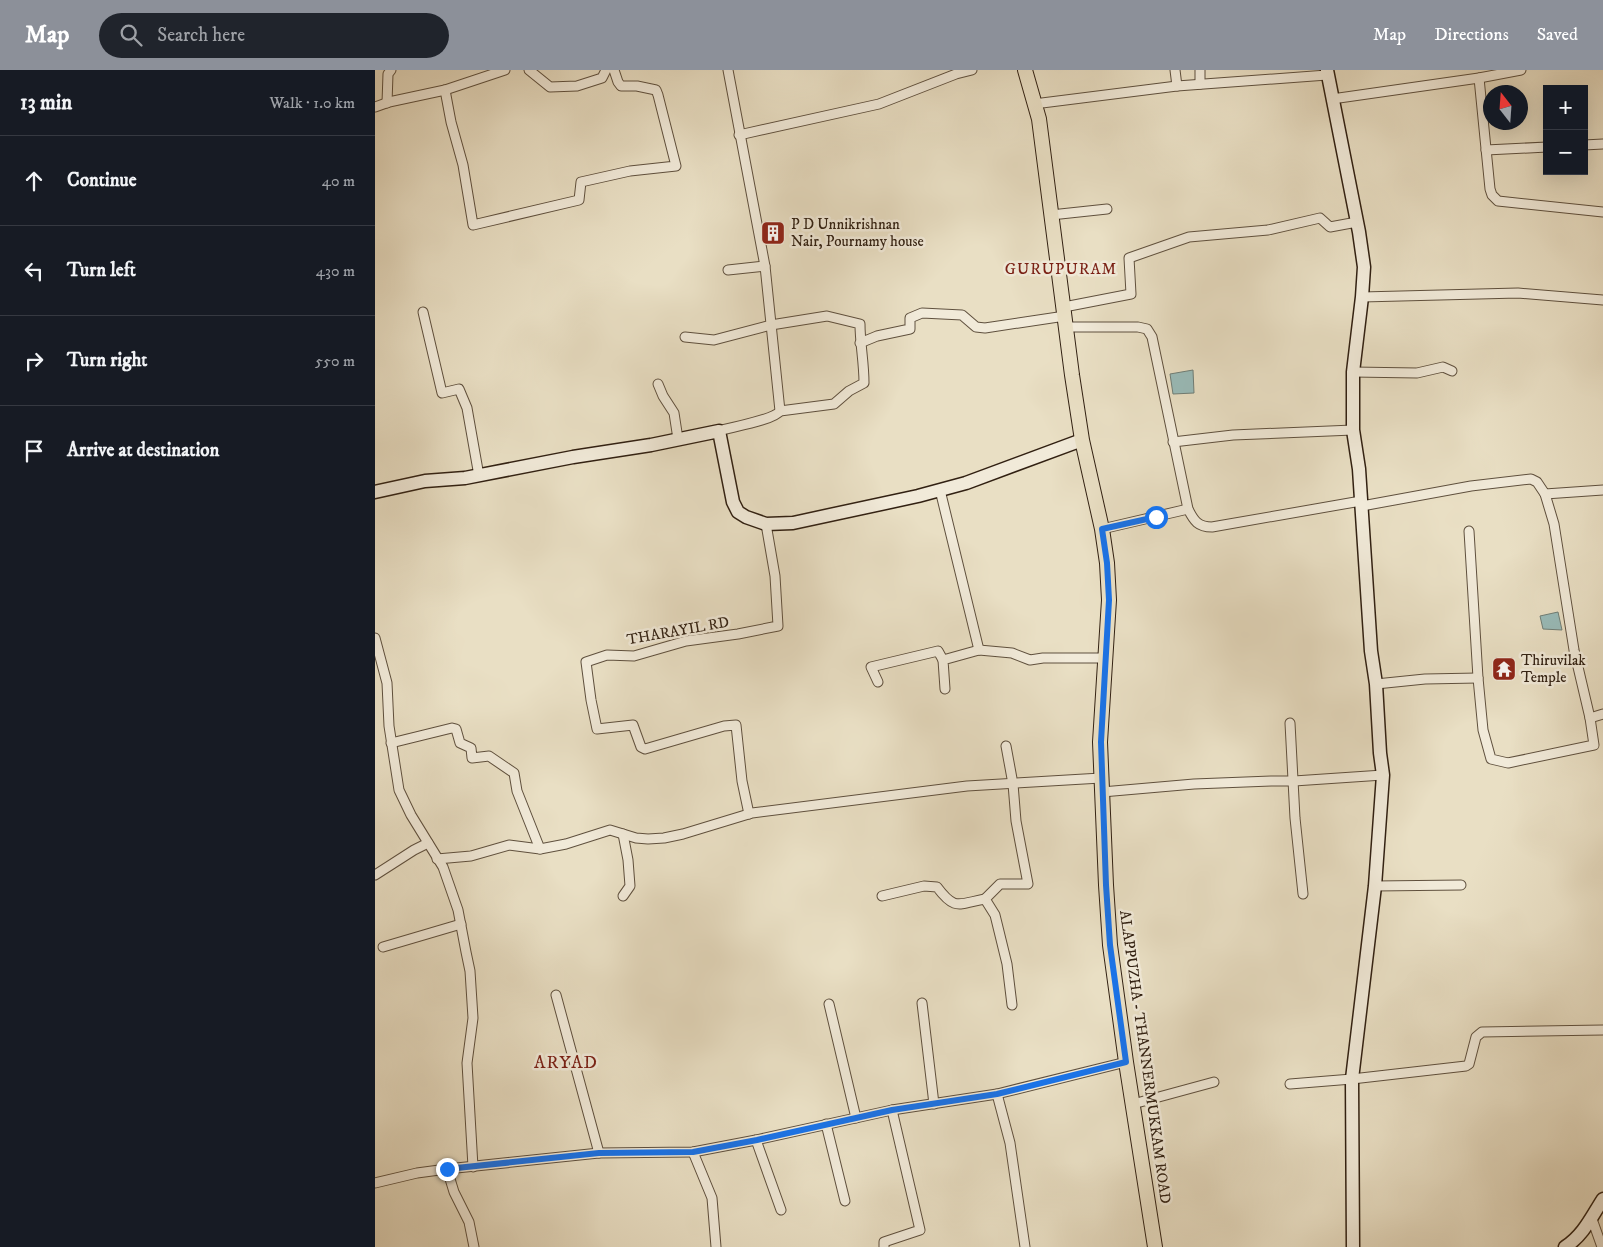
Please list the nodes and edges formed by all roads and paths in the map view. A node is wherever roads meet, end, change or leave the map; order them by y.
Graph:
1 (391, 70) edge
2 (505, 70) edge
3 (529, 70) edge
4 (606, 70) edge
5 (614, 70) edge
6 (728, 70) edge
7 (973, 70) edge
8 (1025, 70) edge
9 (1175, 70) edge
10 (1200, 70) edge
11 (1521, 70) edge
12 (1327, 72) edge
13 (1479, 78) junction
14 (1200, 84) junction
15 (1177, 86) junction
16 (445, 90) junction
17 (1332, 99) junction
18 (387, 103) junction
19 (1034, 104) junction
20 (375, 106) edge
21 (739, 135) junction
22 (1588, 144) edge
23 (1603, 144) edge
24 (1543, 147) edge
25 (1486, 150) junction
26 (1107, 209) dead end
27 (1603, 212) edge
28 (1051, 215) junction
29 (1357, 222) junction
30 (765, 266) junction
31 (729, 270) dead end
32 (1362, 297) junction
33 (1603, 300) edge
34 (423, 312) dead end
35 (1065, 317) junction
36 (771, 324) junction
37 (685, 337) dead end
38 (860, 343) junction
39 (1452, 371) dead end
40 (1353, 372) junction
41 (658, 384) dead end
42 (780, 411) junction
43 (1353, 430) junction
44 (719, 432) junction
45 (678, 439) junction
46 (1082, 440) junction
47 (1173, 442) junction
48 (479, 476) junction
49 (940, 490) junction
50 (1603, 490) edge
51 (375, 492) edge
52 (1545, 494) junction
53 (1362, 503) junction
54 (1188, 509) junction
55 (766, 524) junction
56 (1102, 529) junction
57 (1469, 531) dead end
58 (375, 638) edge
59 (979, 650) junction
60 (1106, 658) junction
61 (943, 660) junction
62 (1478, 678) junction
63 (878, 682) dead end
64 (1376, 684) junction
65 (945, 690) dead end
66 (1603, 714) edge
67 (1591, 718) junction
68 (1291, 723) dead end
69 (391, 743) junction
70 (1006, 746) dead end
71 (1383, 775) junction
72 (1294, 781) junction
73 (1013, 784) junction
74 (1102, 785) junction
75 (749, 814) junction
76 (623, 834) junction
77 (429, 843) junction
78 (539, 848) junction
79 (437, 859) junction
80 (375, 875) edge
81 (1461, 885) dead end
82 (1375, 886) junction
83 (1303, 894) dead end
84 (623, 896) dead end
85 (882, 896) dead end
86 (985, 899) junction
87 (461, 924) junction
88 (383, 948) dead end
89 (556, 994) dead end
90 (921, 1003) dead end
91 (829, 1004) dead end
92 (1012, 1005) dead end
93 (1603, 1030) edge
94 (1126, 1062) junction
95 (1352, 1079) junction
96 (1214, 1082) dead end
97 (1290, 1084) dead end
98 (997, 1094) junction
99 (934, 1104) junction
100 (1133, 1104) junction
101 (892, 1110) junction
102 (856, 1118) junction
103 (826, 1124) junction
104 (757, 1140) junction
105 (693, 1152) junction
106 (599, 1153) junction
107 (473, 1167) junction
108 (447, 1169) junction
109 (375, 1183) edge
110 (1603, 1199) edge
111 (845, 1201) dead end
112 (781, 1210) dead end
113 (1592, 1219) junction
114 (474, 1247) edge
115 (716, 1247) edge
116 (884, 1247) edge
117 (1025, 1247) edge
118 (1155, 1247) edge
119 (1353, 1247) edge
120 (1565, 1247) edge
121 (1602, 1247) edge

1 - 18 street
2 - 16 street
3 - 4 street
5 - 16 street
6 - 21 street
7 - 21 street
8 - 19 main road, ALAPPUZHA - THANNERMUKKAM ROAD
9 - 15 street
10 - 14 street
11 - 13 street
12 - 14 street
12 - 17 main road
13 - 17 street
13 - 25 street
14 - 15 street
15 - 19 street
16 - 18 street
17 - 29 main road
18 - 20 street
19 - 28 main road, ALAPPUZHA - THANNERMUKKAM ROAD
21 - 30 street
22 - 23 street
24 - 25 street
25 - 27 street
26 - 28 street
28 - 35 main road, ALAPPUZHA - THANNERMUKKAM ROAD
29 - 32 main road
29 - 35 street
30 - 31 street
30 - 36 street
32 - 33 street
32 - 40 main road
34 - 48 street
35 - 38 street
35 - 46 main road, ALAPPUZHA - THANNERMUKKAM ROAD
35 - 47 street
36 - 37 street
36 - 38 street
36 - 42 street
38 - 42 street
39 - 40 street
40 - 43 main road
41 - 45 street
42 - 44 street
43 - 47 street
43 - 53 main road
44 - 45 main road
44 - 55 main road
45 - 48 main road
46 - 49 main road
46 - 56 main road, ALAPPUZHA - THANNERMUKKAM ROAD
47 - 54 street
48 - 51 main road
49 - 55 main road
49 - 59 street
50 - 52 street
52 - 53 street
52 - 67 street
53 - 54 street
53 - 64 main road
54 - 56 street
55 - 75 street, THARAYIL RD
56 - 60 main road, ALAPPUZHA - THANNERMUKKAM ROAD
57 - 62 street
58 - 69 street
59 - 60 street
59 - 61 street
60 - 74 main road, ALAPPUZHA - THANNERMUKKAM ROAD
61 - 63 street
61 - 65 street
62 - 64 street
62 - 67 street
64 - 71 main road
66 - 67 street
68 - 72 street
69 - 77 street
69 - 78 street
70 - 73 street
71 - 72 street
71 - 82 main road
72 - 74 street
72 - 83 street
73 - 74 street
73 - 75 street
73 - 86 street
74 - 94 main road, ALAPPUZHA - THANNERMUKKAM ROAD
75 - 76 street
76 - 78 street
76 - 84 street
77 - 79 street
77 - 80 street
78 - 79 street
79 - 87 street
81 - 82 street
82 - 95 main road
85 - 86 street
86 - 92 street
87 - 88 street
87 - 107 street
89 - 106 street
90 - 99 street
91 - 102 street
93 - 95 street
94 - 98 street
94 - 100 main road, ALAPPUZHA - THANNERMUKKAM ROAD
95 - 97 street
95 - 119 main road
96 - 100 street
98 - 99 street
98 - 117 street
99 - 101 street
100 - 118 main road, ALAPPUZHA - THANNERMUKKAM ROAD
101 - 102 street
101 - 116 street
102 - 103 street
103 - 104 street
103 - 111 street
104 - 105 street
104 - 112 street
105 - 106 street
105 - 115 street
106 - 107 street
107 - 108 street
108 - 109 street
108 - 114 street
110 - 113 main road
113 - 120 main road
113 - 121 street

